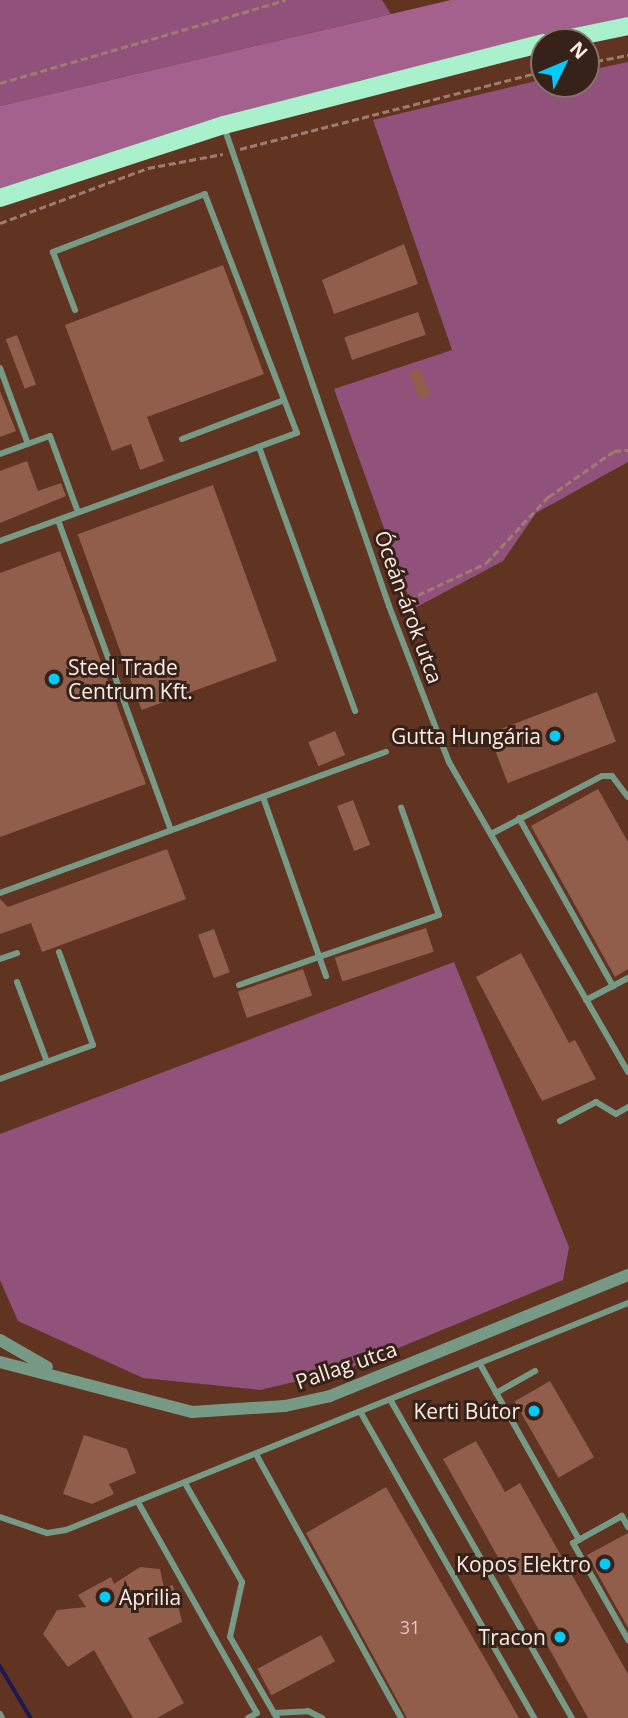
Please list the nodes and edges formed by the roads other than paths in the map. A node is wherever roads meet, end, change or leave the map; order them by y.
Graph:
1 (628, 26) edge
2 (600, 32) edge
3 (530, 47) edge
4 (224, 125) junction
5 (0, 198) edge
6 (75, 310) dead end
7 (0, 368) edge
8 (284, 400) junction
9 (182, 439) dead end
10 (28, 444) junction
11 (259, 447) junction
12 (0, 454) edge
13 (78, 512) junction
14 (58, 520) junction
15 (0, 541) edge
16 (355, 711) dead end
17 (386, 752) dead end
18 (263, 797) junction
19 (628, 797) edge
20 (401, 807) dead end
21 (519, 818) junction
22 (171, 830) junction
23 (491, 834) junction
24 (0, 893) edge
25 (59, 951) dead end
26 (17, 953) dead end
27 (320, 957) junction
28 (0, 959) edge
29 (326, 976) dead end
30 (628, 978) edge
31 (17, 982) dead end
32 (239, 985) dead end
33 (613, 986) junction
34 (586, 1000) junction
35 (47, 1062) junction
36 (628, 1072) edge
37 (0, 1079) edge
38 (628, 1107) edge
39 (560, 1121) dead end
40 (628, 1275) edge
41 (628, 1303) edge
42 (0, 1340) edge
43 (0, 1362) edge
44 (480, 1364) junction
45 (535, 1371) dead end
46 (66, 1377) junction
47 (496, 1392) junction
48 (391, 1401) junction
49 (361, 1413) junction
50 (257, 1456) junction
51 (186, 1485) junction
52 (139, 1504) junction
53 (0, 1517) edge
54 (628, 1527) edge
55 (579, 1539) junction
56 (628, 1640) edge
57 (275, 1716) edge
58 (248, 1718) edge
59 (321, 1718) edge
60 (401, 1718) edge
61 (534, 1718) edge
62 (572, 1718) edge

1 - 2 main road
3 - 4 main road
4 - 5 main road
4 - 23 lane, Óceán-árok utca
6 - 8 lane
7 - 10 lane
8 - 9 lane
8 - 11 lane
10 - 12 lane
10 - 13 lane
11 - 13 lane
11 - 16 lane
13 - 14 lane
14 - 15 lane
14 - 22 lane
17 - 18 lane
18 - 22 lane
18 - 27 lane
19 - 21 lane
20 - 27 lane
21 - 23 lane
21 - 33 lane
22 - 24 lane
23 - 34 lane, Óceán-árok utca
25 - 35 lane
26 - 28 lane
27 - 29 lane
27 - 32 lane
30 - 33 lane
31 - 35 lane
33 - 34 lane
34 - 36 lane, Óceán-árok utca
35 - 37 lane
38 - 39 lane
40 - 46 street, Pallag utca
41 - 44 lane
42 - 46 street
43 - 46 street
44 - 47 lane
44 - 48 lane
45 - 47 lane
47 - 55 lane
48 - 49 lane
48 - 62 lane
49 - 50 lane
49 - 61 lane
50 - 51 lane
50 - 60 lane
51 - 52 lane
51 - 57 lane
52 - 53 lane
52 - 58 lane
54 - 55 lane
55 - 56 lane
57 - 59 lane

